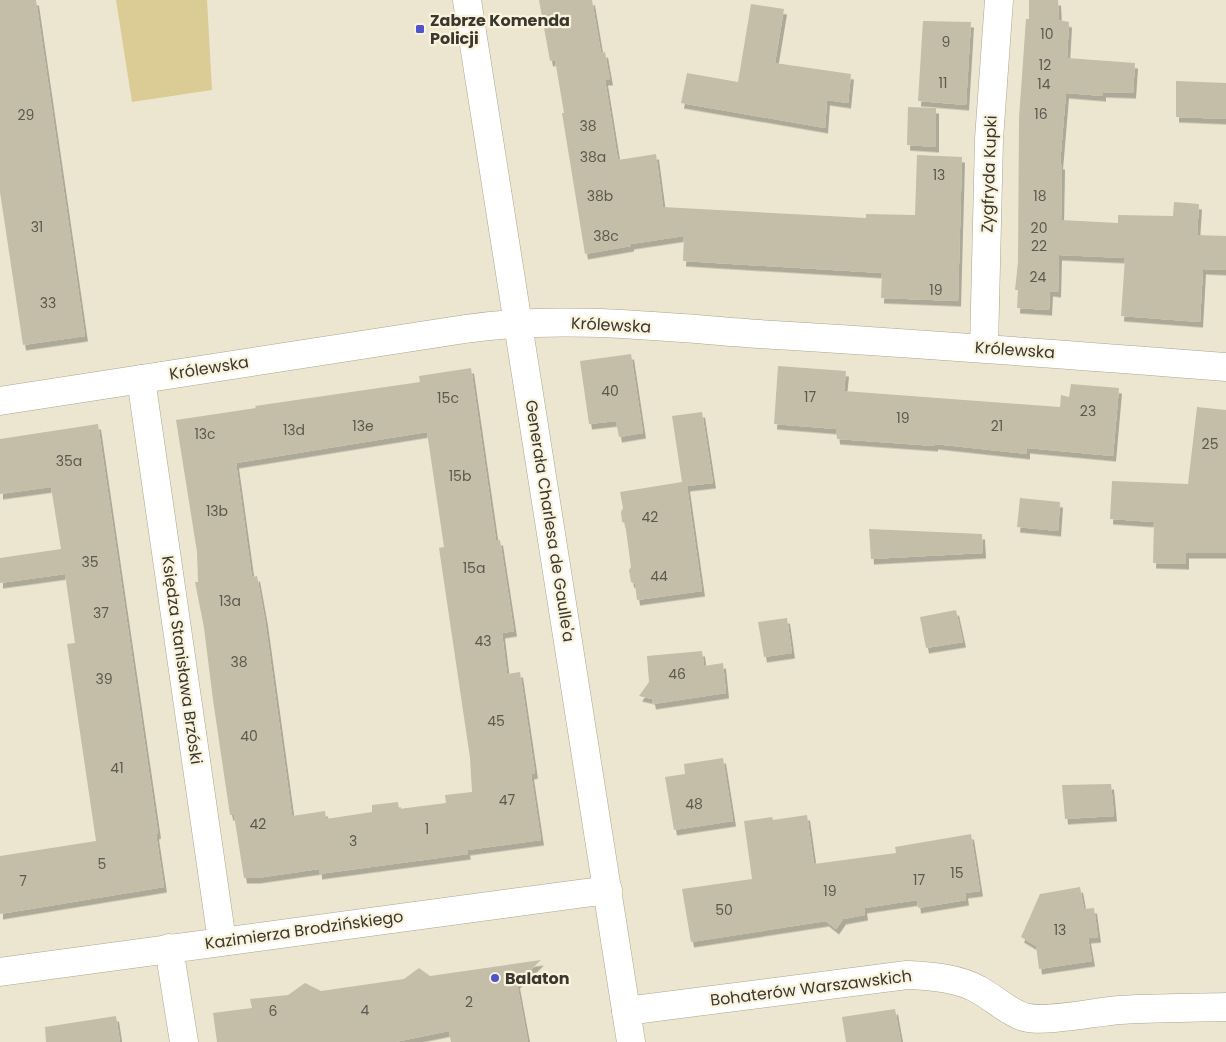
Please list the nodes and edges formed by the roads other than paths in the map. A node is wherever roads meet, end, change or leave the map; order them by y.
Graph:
1 (467, 0) edge
2 (999, 0) edge
3 (519, 323) junction
4 (984, 348) junction
5 (1226, 367) edge
6 (141, 379) junction
7 (0, 401) edge
8 (608, 890) junction
9 (222, 941) junction
10 (169, 948) junction
11 (0, 972) edge
12 (1226, 1007) edge
13 (626, 1011) junction
14 (184, 1042) edge
15 (632, 1042) edge

1 - 3 street, Generała Charlesa de Gaulle'a
2 - 4 street, Zygfryda Kupki
3 - 4 street, Królewska
3 - 6 street, Królewska
3 - 8 street, Generała Charlesa de Gaulle'a
4 - 5 street, Królewska
6 - 7 street, Królewska
6 - 9 street, Księdza Stanisława Brzóski
8 - 9 street, Kazimierza Brodzińskiego
8 - 13 street, Generała Charlesa de Gaulle'a
9 - 10 street, Kazimierza Brodzińskiego
10 - 11 street, Kazimierza Brodzińskiego
10 - 14 street
12 - 13 street, Bohaterów Warszawskich
13 - 15 street, Generała Charlesa de Gaulle'a

